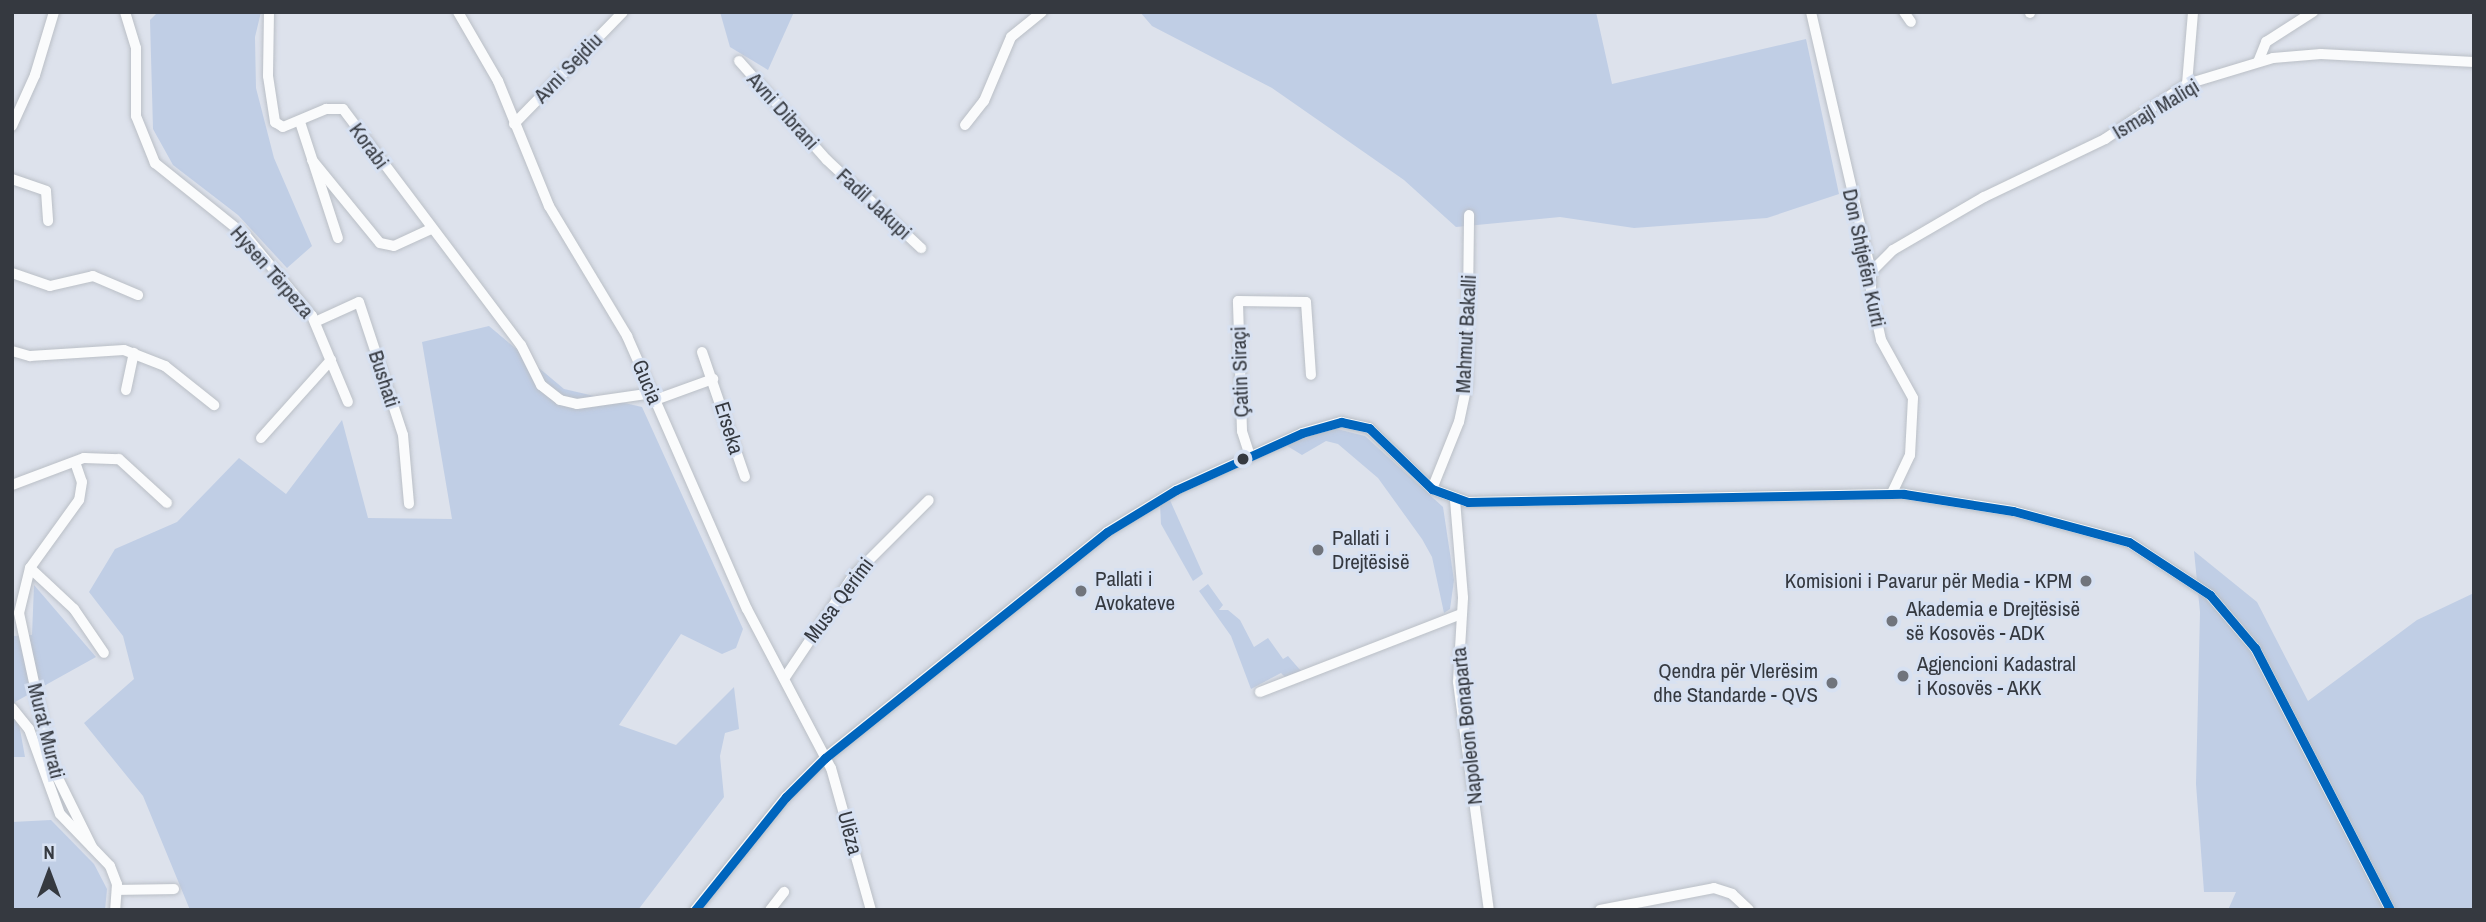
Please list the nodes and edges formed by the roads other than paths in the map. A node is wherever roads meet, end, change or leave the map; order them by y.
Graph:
1 (54, 12) edge
2 (125, 12) edge
3 (269, 12) edge
4 (458, 12) edge
5 (623, 12) edge
6 (1042, 12) edge
7 (1811, 12) edge
8 (1904, 12) edge
9 (2193, 12) edge
10 (2313, 12) edge
11 (1911, 22) dead end
12 (739, 61) dead end
13 (2258, 62) junction
14 (2474, 62) edge
15 (2188, 84) junction
16 (300, 122) junction
17 (514, 124) junction
18 (965, 125) dead end
19 (12, 126) edge
20 (312, 160) junction
21 (827, 160) joint
22 (12, 179) edge
23 (1469, 215) dead end
24 (48, 221) dead end
25 (431, 229) junction
26 (338, 238) dead end
27 (921, 248) dead end
28 (1871, 272) junction
29 (12, 273) edge
30 (138, 295) dead end
31 (315, 321) junction
32 (12, 351) edge
33 (702, 352) dead end
34 (134, 353) junction
35 (331, 360) junction
36 (1311, 375) dead end
37 (713, 379) junction
38 (126, 390) dead end
39 (654, 396) junction
40 (348, 402) dead end
41 (214, 405) dead end
42 (261, 438) dead end
43 (1250, 456) junction
44 (75, 462) junction
45 (745, 477) dead end
46 (12, 485) edge
47 (1432, 489) junction
48 (1892, 493) junction
49 (929, 500) dead end
50 (1455, 500) junction
51 (167, 503) dead end
52 (409, 504) dead end
53 (30, 568) junction
54 (1461, 614) junction
55 (104, 653) dead end
56 (786, 676) junction
57 (1261, 692) dead end
58 (12, 708) edge
59 (825, 758) junction
60 (92, 847) junction
61 (174, 889) dead end
62 (117, 890) junction
63 (784, 892) dead end
64 (697, 909) edge
65 (115, 910) edge
66 (770, 910) edge
67 (871, 910) edge
68 (1489, 910) edge
69 (1600, 910) edge
70 (1749, 910) edge
71 (2390, 910) edge

1 - 19 street
2 - 31 street, Hysen Tërpeza
3 - 16 street
4 - 17 street, Gucia
5 - 17 street, Avni Sejdiu
6 - 18 street
7 - 28 street, Don Shtjefën Kurti
8 - 11 street
9 - 15 street
10 - 13 street
12 - 21 street, Avni Dibrani
13 - 14 street, Ismajl Maliqi
13 - 15 street, Ismajl Maliqi
15 - 28 street, Ismajl Maliqi
16 - 20 street
16 - 25 street, Korabi
17 - 39 street, Gucia
20 - 25 street
20 - 26 street
21 - 27 street, Fadil Jakupi
22 - 24 street
23 - 47 street, Mahmut Bakalli
25 - 39 street, Erseka
28 - 48 street, Don Shtjefën Kurti
29 - 30 street
31 - 35 street, Hysen Tërpeza
31 - 52 street, Bushati
32 - 34 street
33 - 37 street, Erseka
34 - 38 street
34 - 41 street
35 - 40 street, Hysen Tërpeza
35 - 42 street
36 - 43 street, Çatin Siraçi
37 - 39 street, Erseka
37 - 45 street, Erseka
39 - 56 street, Gucia
43 - 47 street
43 - 59 street
44 - 46 street
44 - 51 street
44 - 53 street, Murat Murati
47 - 50 street
48 - 50 street
48 - 71 street
49 - 56 street, Musa Qerimi
50 - 54 street, Napoleon Bonaparta
53 - 55 street
53 - 60 street, Murat Murati
54 - 57 street
54 - 68 street, Napoleon Bonaparta
56 - 59 street, Gucia
58 - 60 street
59 - 64 street
59 - 67 street, Ulëza
60 - 62 street
61 - 62 street
62 - 65 street
63 - 66 street
69 - 70 street

